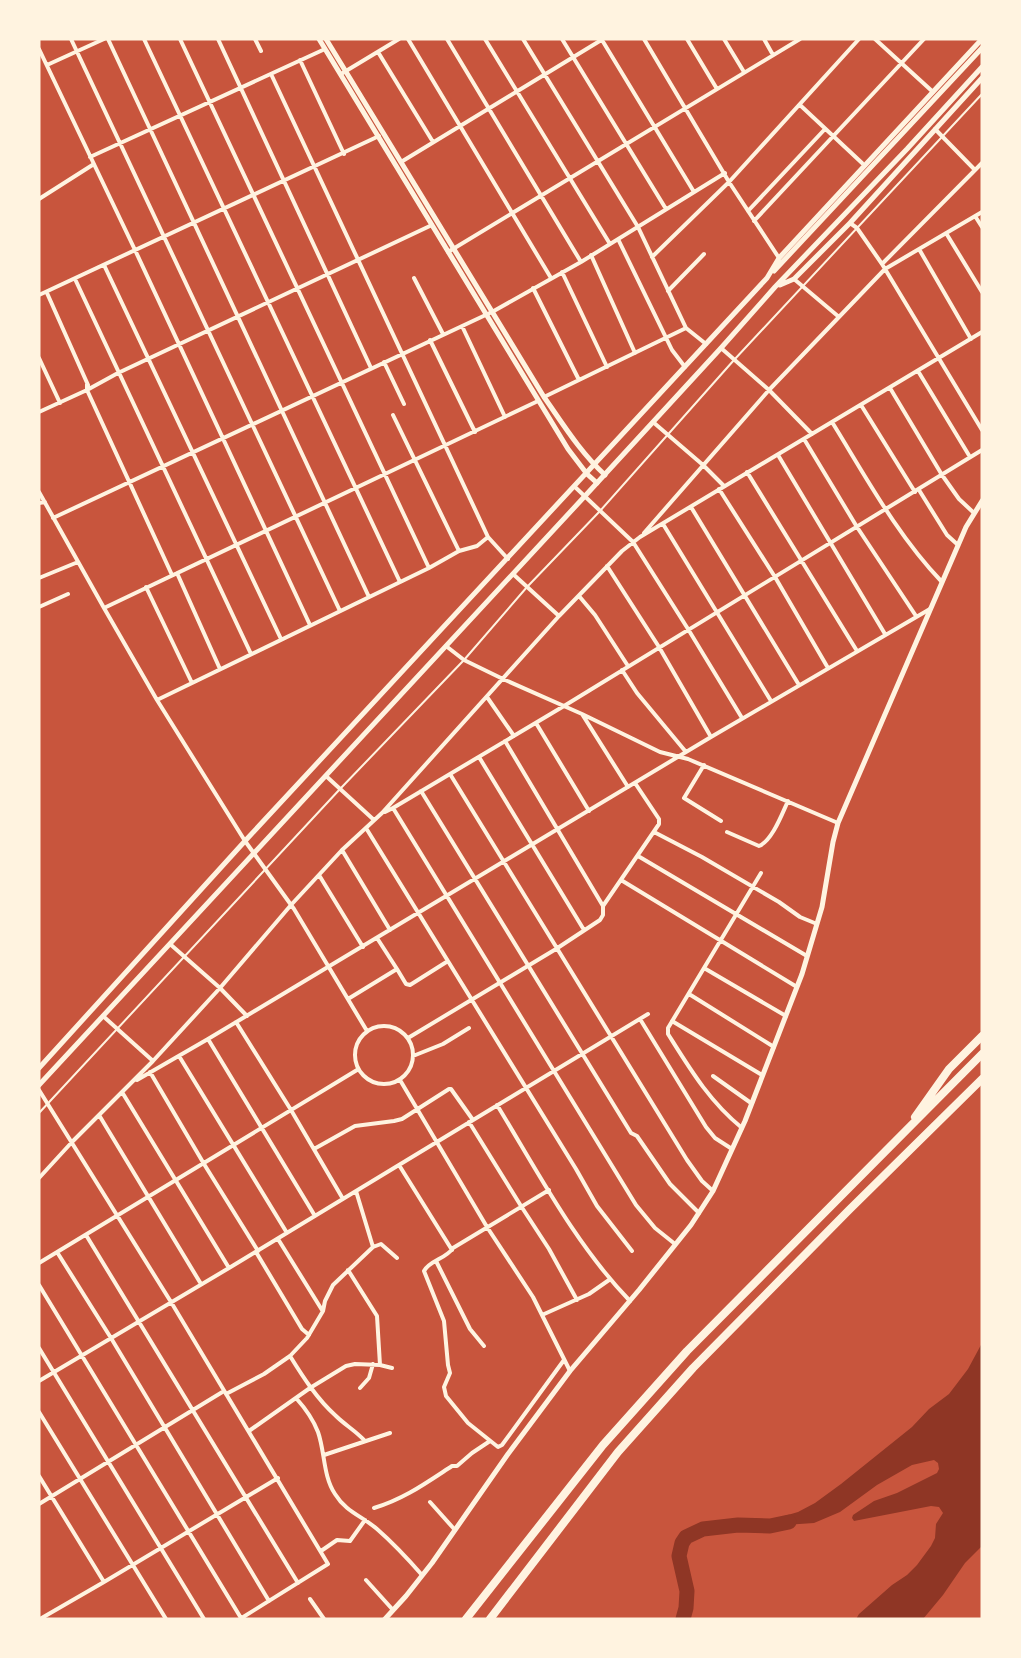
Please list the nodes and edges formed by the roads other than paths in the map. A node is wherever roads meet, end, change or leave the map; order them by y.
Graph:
1 (71, 39) edge
2 (106, 39) edge
3 (144, 39) edge
4 (180, 39) edge
5 (218, 39) edge
6 (255, 39) edge
7 (319, 39) edge
8 (326, 39) edge
9 (399, 39) edge
10 (408, 39) edge
11 (447, 39) edge
12 (485, 39) edge
13 (523, 39) edge
14 (562, 39) edge
15 (603, 39) edge
16 (644, 39) edge
17 (687, 39) edge
18 (724, 39) edge
19 (764, 39) edge
20 (800, 39) edge
21 (860, 39) edge
22 (875, 39) edge
23 (924, 39) edge
24 (982, 39) edge
25 (982, 48) edge
26 (39, 49) edge
27 (325, 49) junction
28 (77, 51) junction
29 (261, 51) dead end
30 (378, 52) junction
31 (773, 55) junction
32 (573, 57) junction
33 (300, 60) junction
34 (902, 63) junction
35 (47, 65) junction
36 (982, 67) edge
37 (343, 72) junction
38 (744, 72) junction
39 (270, 74) junction
40 (544, 75) junction
41 (982, 78) edge
42 (241, 88) junction
43 (717, 89) junction
44 (517, 91) junction
45 (933, 92) junction
46 (982, 94) edge
47 (211, 102) junction
48 (800, 105) junction
49 (489, 108) junction
50 (686, 108) junction
51 (180, 116) junction
52 (460, 126) junction
53 (654, 127) junction
54 (825, 129) junction
55 (934, 129) junction
56 (150, 130) junction
57 (380, 136) junction
58 (833, 136) junction
59 (943, 136) junction
60 (433, 142) junction
61 (120, 143) junction
62 (626, 144) junction
63 (344, 154) junction
64 (90, 157) junction
65 (401, 162) junction
66 (597, 162) junction
67 (862, 163) dead end
68 (982, 163) edge
69 (94, 164) junction
70 (314, 167) junction
71 (975, 170) junction
72 (725, 173) junction
73 (570, 178) junction
74 (284, 181) junction
75 (729, 182) junction
76 (694, 192) junction
77 (254, 195) junction
78 (541, 196) junction
79 (39, 199) edge
80 (224, 209) junction
81 (666, 209) junction
82 (747, 211) junction
83 (982, 212) edge
84 (513, 213) junction
85 (975, 216) junction
86 (754, 221) junction
87 (850, 222) junction
88 (193, 223) junction
89 (432, 225) junction
90 (638, 227) junction
91 (982, 227) edge
92 (857, 228) junction
93 (946, 233) junction
94 (165, 237) junction
95 (618, 238) junction
96 (610, 244) junction
97 (919, 249) junction
98 (135, 250) junction
99 (451, 250) junction
100 (704, 254) dead end
101 (591, 255) junction
102 (652, 257) junction
103 (779, 258) junction
104 (357, 261) junction
105 (581, 261) junction
106 (882, 264) junction
107 (104, 265) junction
108 (885, 269) junction
109 (562, 272) junction
110 (327, 275) junction
111 (414, 278) dead end
112 (551, 278) junction
113 (767, 278) junction
114 (75, 279) junction
115 (794, 279) junction
116 (776, 287) junction
117 (803, 287) junction
118 (298, 288) junction
119 (533, 288) junction
120 (668, 291) junction
121 (982, 292) edge
122 (46, 293) junction
123 (39, 296) edge
124 (268, 303) junction
125 (489, 313) junction
126 (238, 317) junction
127 (839, 317) junction
128 (462, 326) junction
129 (686, 328) junction
130 (208, 331) junction
131 (443, 334) junction
132 (981, 334) edge
133 (667, 338) junction
134 (971, 339) junction
135 (430, 340) junction
136 (706, 344) junction
137 (179, 345) junction
138 (721, 348) junction
139 (636, 353) junction
140 (401, 354) junction
141 (39, 358) edge
142 (939, 358) junction
143 (148, 359) junction
144 (734, 360) junction
145 (384, 362) junction
146 (608, 367) junction
147 (685, 367) junction
148 (371, 368) junction
149 (918, 371) junction
150 (118, 373) junction
151 (579, 380) junction
152 (341, 382) junction
153 (890, 388) junction
154 (88, 390) junction
155 (769, 390) junction
156 (312, 396) junction
157 (544, 397) junction
158 (538, 401) junction
159 (60, 403) junction
160 (404, 404) dead end
161 (861, 405) junction
162 (282, 410) junction
163 (39, 412) edge
164 (393, 415) dead end
165 (505, 417) junction
166 (653, 422) junction
167 (832, 422) junction
168 (252, 424) junction
169 (982, 430) edge
170 (475, 432) junction
171 (812, 434) junction
172 (668, 435) junction
173 (222, 438) junction
174 (804, 439) junction
175 (445, 446) junction
176 (982, 450) edge
177 (193, 452) junction
178 (778, 455) junction
179 (970, 458) junction
180 (416, 460) junction
181 (594, 465) junction
182 (703, 465) junction
183 (162, 466) junction
184 (747, 472) junction
185 (386, 474) junction
186 (586, 474) junction
187 (605, 475) junction
188 (942, 475) junction
189 (129, 481) junction
190 (597, 483) junction
191 (724, 486) junction
192 (575, 487) junction
193 (355, 488) junction
194 (719, 489) junction
195 (917, 491) junction
196 (39, 492) edge
197 (585, 496) junction
198 (982, 501) edge
199 (45, 502) junction
200 (325, 502) junction
201 (39, 503) edge
202 (691, 507) junction
203 (886, 509) junction
204 (600, 511) junction
205 (974, 513) junction
206 (295, 517) junction
207 (53, 518) junction
208 (663, 524) junction
209 (857, 527) junction
210 (265, 531) junction
211 (488, 537) junction
212 (640, 537) junction
213 (633, 542) junction
214 (831, 543) junction
215 (236, 545) junction
216 (958, 545) junction
217 (459, 551) junction
218 (508, 559) junction
219 (207, 560) junction
220 (802, 561) junction
221 (78, 562) junction
222 (607, 566) junction
223 (429, 568) junction
224 (174, 574) junction
225 (513, 574) junction
226 (775, 577) junction
227 (39, 578) edge
228 (400, 582) junction
229 (942, 582) junction
230 (146, 587) junction
231 (527, 587) junction
232 (68, 594) dead end
233 (579, 596) junction
234 (744, 596) junction
235 (369, 597) junction
236 (39, 607) edge
237 (104, 608) junction
238 (930, 608) junction
239 (340, 611) junction
240 (717, 612) junction
241 (559, 616) junction
242 (916, 616) junction
243 (310, 625) junction
244 (688, 629) junction
245 (886, 634) junction
246 (281, 639) junction
247 (446, 646) junction
248 (659, 647) junction
249 (857, 651) junction
250 (251, 654) junction
251 (464, 660) junction
252 (628, 666) junction
253 (828, 668) junction
254 (220, 669) junction
255 (622, 670) junction
256 (503, 680) junction
257 (192, 682) junction
258 (799, 685) junction
259 (487, 697) junction
260 (157, 700) junction
261 (771, 701) junction
262 (564, 706) junction
263 (582, 714) junction
264 (742, 718) junction
265 (536, 723) junction
266 (514, 736) junction
267 (711, 737) junction
268 (505, 741) junction
269 (686, 752) junction
270 (679, 756) junction
271 (479, 757) junction
272 (704, 765) junction
273 (450, 774) junction
274 (326, 776) junction
275 (635, 783) junction
276 (628, 787) junction
277 (340, 789) junction
278 (421, 791) junction
279 (788, 801) junction
280 (393, 808) junction
281 (589, 811) junction
282 (382, 813) junction
283 (374, 820) junction
284 (721, 821) dead end
285 (838, 823) junction
286 (366, 828) junction
287 (558, 830) junction
288 (654, 832) junction
289 (727, 832) dead end
290 (245, 841) junction
291 (532, 845) junction
292 (342, 850) junction
293 (255, 853) junction
294 (638, 856) junction
295 (503, 862) junction
296 (266, 869) junction
297 (761, 873) dead end
298 (319, 875) junction
299 (475, 880) junction
300 (621, 880) junction
301 (753, 887) junction
302 (447, 896) junction
303 (291, 905) junction
304 (603, 906) junction
305 (418, 914) junction
306 (736, 915) junction
307 (817, 924) junction
308 (390, 930) junction
309 (585, 931) junction
310 (377, 938) junction
311 (721, 942) junction
312 (170, 944) junction
313 (363, 947) junction
314 (556, 949) junction
315 (185, 957) junction
316 (808, 957) junction
317 (448, 961) junction
318 (528, 966) junction
319 (329, 967) junction
320 (704, 968) junction
321 (397, 969) junction
322 (500, 983) junction
323 (220, 988) junction
324 (797, 988) junction
325 (689, 994) junction
326 (348, 999) junction
327 (471, 1000) junction
328 (648, 1014) dead end
329 (103, 1016) junction
330 (247, 1016) junction
331 (786, 1016) junction
332 (640, 1019) junction
333 (672, 1021) junction
334 (236, 1022) junction
335 (469, 1028) dead end
336 (118, 1029) junction
337 (367, 1031) junction
338 (610, 1036) junction
339 (982, 1036) edge
340 (408, 1038) junction
341 (208, 1040) junction
342 (774, 1047) junction
343 (581, 1054) junction
344 (982, 1054) edge
345 (179, 1056) junction
346 (413, 1056) junction
347 (153, 1061) junction
348 (39, 1068) edge
349 (357, 1070) junction
350 (553, 1071) junction
351 (150, 1072) junction
352 (762, 1075) junction
353 (713, 1076) dead end
354 (982, 1079) edge
355 (400, 1080) junction
356 (133, 1082) junction
357 (39, 1085) edge
358 (525, 1088) junction
359 (39, 1090) edge
360 (122, 1092) junction
361 (48, 1103) junction
362 (752, 1104) junction
363 (497, 1106) junction
364 (291, 1110) junction
365 (418, 1110) junction
366 (39, 1113) edge
367 (99, 1115) junction
368 (471, 1121) junction
369 (262, 1128) junction
370 (742, 1128) junction
371 (900, 1138) junction
372 (72, 1142) junction
373 (437, 1142) junction
374 (234, 1145) junction
375 (314, 1149) junction
376 (733, 1150) junction
377 (204, 1164) junction
378 (399, 1165) junction
379 (39, 1178) edge
380 (176, 1181) junction
381 (549, 1190) junction
382 (356, 1191) junction
383 (713, 1191) junction
384 (149, 1197) junction
385 (343, 1199) junction
386 (520, 1206) junction
387 (699, 1213) junction
388 (118, 1216) junction
389 (315, 1216) junction
390 (487, 1227) junction
391 (287, 1233) junction
392 (86, 1235) junction
393 (278, 1239) junction
394 (676, 1244) junction
395 (373, 1248) junction
396 (452, 1250) junction
397 (257, 1251) junction
398 (632, 1251) dead end
399 (57, 1252) junction
400 (397, 1258) dead end
401 (436, 1261) junction
402 (39, 1263) edge
403 (229, 1268) junction
404 (348, 1270) junction
405 (609, 1280) junction
406 (201, 1284) junction
407 (39, 1285) edge
408 (577, 1300) junction
409 (630, 1301) junction
410 (171, 1302) junction
411 (322, 1311) junction
412 (542, 1315) junction
413 (138, 1321) junction
414 (309, 1335) junction
415 (111, 1338) junction
416 (484, 1346) dead end
417 (39, 1348) edge
418 (81, 1356) junction
419 (290, 1356) junction
420 (564, 1360) junction
421 (373, 1365) junction
422 (380, 1365) junction
423 (392, 1368) dead end
424 (570, 1371) junction
425 (53, 1372) junction
426 (39, 1381) edge
427 (310, 1388) junction
428 (360, 1388) dead end
429 (225, 1393) junction
430 (296, 1398) junction
431 (192, 1411) junction
432 (39, 1412) edge
433 (165, 1427) junction
434 (249, 1431) junction
435 (390, 1433) dead end
436 (365, 1441) junction
437 (490, 1441) junction
438 (136, 1445) junction
439 (324, 1455) junction
440 (108, 1462) junction
441 (39, 1476) edge
442 (278, 1478) junction
443 (80, 1479) junction
444 (51, 1496) junction
445 (245, 1498) junction
446 (430, 1502) dead end
447 (39, 1504) edge
448 (374, 1508) dead end
449 (217, 1514) junction
450 (365, 1520) junction
451 (454, 1530) junction
452 (189, 1532) junction
453 (160, 1548) junction
454 (321, 1551) junction
455 (132, 1566) junction
456 (422, 1575) junction
457 (366, 1580) dead end
458 (104, 1582) junction
459 (298, 1583) junction
460 (310, 1599) dead end
461 (270, 1601) junction
462 (393, 1610) junction
463 (241, 1618) edge
464 (40, 1619) edge
465 (165, 1619) edge
466 (204, 1619) edge
467 (324, 1619) edge
468 (385, 1619) edge
469 (466, 1619) edge
470 (490, 1619) edge

1 - 28 street
2 - 28 street
2 - 56 street
3 - 51 street
4 - 47 street
5 - 42 street
6 - 29 street
7 - 27 main road
8 - 37 main road
9 - 30 street
10 - 52 street
11 - 49 street
12 - 44 street
13 - 40 street
14 - 32 street
15 - 32 street
15 - 53 street
16 - 50 street
17 - 43 street
18 - 38 street
19 - 31 street
20 - 31 street
21 - 48 street
22 - 34 street
23 - 34 street
24 - 45 main road
25 - 113 main road
26 - 35 street
27 - 33 street
27 - 37 main road
28 - 35 street
28 - 61 street
30 - 37 street
30 - 60 street
31 - 38 street
32 - 40 street
32 - 62 street
33 - 39 street
33 - 63 street
34 - 45 street
34 - 58 street
35 - 64 street
36 - 116 main road
37 - 57 main road
37 - 65 main road
38 - 43 street
39 - 42 street
39 - 70 street
40 - 44 street
40 - 66 street
41 - 55 main road
42 - 47 street
42 - 74 street
43 - 50 street
44 - 49 street
44 - 73 street
45 - 103 main road
46 - 59 lane
47 - 51 street
47 - 77 street
48 - 54 street
48 - 75 street
49 - 52 street
49 - 78 street
50 - 53 street
50 - 72 street
51 - 56 street
51 - 80 street
52 - 60 street
52 - 84 street
53 - 62 street
53 - 76 street
54 - 58 street
54 - 82 street
55 - 59 street
55 - 87 main road
56 - 61 street
56 - 88 street
57 - 63 street
57 - 89 main road
58 - 67 street
58 - 86 street
59 - 71 street
59 - 92 lane
60 - 65 street
61 - 64 street
61 - 94 street
62 - 66 street
62 - 81 street
63 - 70 street
64 - 69 street
65 - 99 main road
66 - 73 street
66 - 90 street
68 - 71 street
69 - 79 street
69 - 98 street
70 - 74 street
70 - 104 street
71 - 106 street
72 - 75 street
72 - 76 street
73 - 78 street
73 - 96 street
74 - 77 street
74 - 110 street
75 - 82 street
75 - 102 street
76 - 81 street
77 - 80 street
77 - 118 street
78 - 84 street
78 - 105 street
80 - 88 street
80 - 124 street
81 - 90 street
82 - 86 street
83 - 85 street
84 - 99 street
84 - 112 street
85 - 91 street
85 - 93 street
86 - 103 street
87 - 92 street
87 - 115 main road
88 - 94 street
88 - 126 street
89 - 99 main road
89 - 104 street
90 - 95 street
90 - 102 street
92 - 106 street
92 - 117 lane
93 - 97 street
93 - 121 street
94 - 98 street
94 - 130 street
95 - 96 street
95 - 133 street
96 - 101 street
97 - 108 street
97 - 134 street
98 - 107 street
98 - 137 street
99 - 125 main road
100 - 120 street
101 - 105 street
101 - 139 street
102 - 120 street
103 - 113 main road
104 - 110 street
104 - 140 street
105 - 109 street
106 - 108 street
107 - 114 street
107 - 143 street
108 - 127 street
108 - 142 street
109 - 112 street
109 - 146 street
110 - 118 street
110 - 148 street
111 - 131 street
112 - 119 street
113 - 136 main road
114 - 122 street
114 - 150 street
115 - 116 main road
115 - 117 street
116 - 138 main road
117 - 127 street
117 - 144 lane
118 - 124 street
118 - 152 street
119 - 125 street
119 - 151 street
120 - 129 street
122 - 123 street
122 - 154 street
124 - 126 street
124 - 156 street
125 - 128 street
125 - 157 main road
125 - 158 main road
126 - 130 street
126 - 162 street
127 - 155 street
128 - 131 street
128 - 165 street
129 - 133 street
129 - 136 street
130 - 137 street
130 - 168 street
131 - 135 street
132 - 134 street
133 - 139 street
133 - 147 street
134 - 142 street
135 - 140 street
135 - 170 street
136 - 147 main road
137 - 143 street
137 - 173 street
138 - 144 street
138 - 166 main road
139 - 146 street
140 - 145 street
140 - 175 street
141 - 159 street
142 - 149 street
142 - 169 street
143 - 150 street
143 - 177 street
144 - 155 street
144 - 172 lane
145 - 148 street
145 - 160 street
146 - 151 street
147 - 181 main road
148 - 152 street
149 - 153 street
149 - 179 street
150 - 154 street
150 - 183 street
151 - 157 street
152 - 156 street
152 - 185 street
153 - 161 street
153 - 188 street
154 - 159 street
154 - 189 street
155 - 171 street
155 - 182 street
156 - 162 street
156 - 193 street
157 - 181 main road
158 - 165 street
158 - 186 main road
159 - 163 street
161 - 167 street
161 - 195 street
162 - 168 street
162 - 200 street
164 - 180 street
165 - 170 street
166 - 172 street
166 - 187 main road
167 - 171 street
167 - 203 street
168 - 173 street
168 - 206 street
170 - 175 street
171 - 174 street
172 - 182 street
172 - 204 lane
173 - 177 street
173 - 210 street
174 - 178 street
174 - 209 street
175 - 180 street
175 - 211 street
176 - 179 street
177 - 183 street
177 - 215 street
178 - 184 street
178 - 214 street
179 - 188 street
180 - 185 street
180 - 217 street
181 - 186 main road
181 - 187 main road
182 - 191 street
182 - 212 street
183 - 189 street
183 - 219 street
184 - 191 street
184 - 220 street
185 - 193 street
185 - 223 street
186 - 190 main road
186 - 192 main road
187 - 190 main road
188 - 195 street
188 - 205 street
189 - 207 street
189 - 224 street
190 - 197 main road
191 - 194 street
192 - 197 street
192 - 218 main road
193 - 200 street
193 - 228 street
194 - 202 street
194 - 226 street
195 - 203 street
195 - 216 street
196 - 199 street
197 - 204 street
197 - 225 main road
198 - 205 main road
199 - 201 street
199 - 207 street
200 - 206 street
200 - 235 street
202 - 208 street
202 - 234 street
203 - 209 street
203 - 229 street
204 - 213 street
204 - 231 lane
205 - 216 main road
206 - 210 street
206 - 239 street
207 - 221 street
208 - 212 street
208 - 240 street
209 - 214 street
209 - 242 street
210 - 215 street
210 - 243 street
211 - 217 street
211 - 218 street
212 - 213 street
213 - 222 street
213 - 244 street
214 - 220 street
214 - 245 street
215 - 219 street
215 - 246 street
216 - 229 main road
217 - 223 street
218 - 290 main road
219 - 224 street
219 - 250 street
220 - 226 street
220 - 249 street
221 - 227 street
221 - 237 street
222 - 233 street
222 - 248 street
223 - 228 street
224 - 230 street
224 - 254 street
225 - 231 street
225 - 247 main road
226 - 234 street
226 - 253 street
228 - 235 street
229 - 238 main road
230 - 237 street
230 - 257 street
231 - 241 street
231 - 251 lane
232 - 236 street
233 - 241 street
233 - 252 street
234 - 240 street
234 - 258 street
235 - 239 street
237 - 260 street
238 - 242 street
238 - 285 main road
239 - 243 street
240 - 244 street
240 - 261 street
241 - 256 street
242 - 245 street
243 - 246 street
244 - 248 street
244 - 264 street
245 - 249 street
246 - 250 street
247 - 251 street
247 - 274 main road
248 - 252 street
248 - 267 street
249 - 253 street
250 - 254 street
251 - 256 street
251 - 277 lane
252 - 255 street
253 - 258 street
254 - 257 street
255 - 262 street
255 - 269 street
256 - 259 street
256 - 262 street
257 - 260 street
258 - 261 street
259 - 266 street
259 - 282 street
260 - 290 street
261 - 264 street
262 - 263 street
262 - 265 street
263 - 270 street
263 - 276 street
264 - 267 street
265 - 266 street
265 - 281 street
266 - 268 street
267 - 269 street
268 - 271 street
268 - 287 street
269 - 270 street
270 - 272 street
270 - 275 street
271 - 273 street
271 - 291 street
272 - 279 street
272 - 284 street
273 - 278 street
273 - 295 street
274 - 277 street
274 - 293 main road
275 - 276 street
275 - 288 street
276 - 281 street
277 - 283 street
277 - 296 lane
278 - 280 street
278 - 299 street
279 - 285 street
279 - 289 street
280 - 282 street
280 - 302 street
281 - 287 street
282 - 283 street
283 - 286 street
285 - 307 main road
286 - 292 street
286 - 305 street
287 - 291 street
287 - 304 street
288 - 294 street
288 - 301 street
290 - 293 street
290 - 348 main road
291 - 295 street
291 - 309 street
292 - 298 street
292 - 308 street
293 - 296 street
293 - 312 main road
294 - 300 street
294 - 306 street
295 - 299 street
295 - 314 street
296 - 303 street
296 - 315 lane
297 - 301 street
298 - 303 street
298 - 313 street
299 - 302 street
299 - 318 street
300 - 304 street
300 - 311 street
301 - 306 street
301 - 307 street
302 - 305 street
302 - 322 street
303 - 319 street
303 - 323 street
304 - 309 street
305 - 308 street
305 - 317 street
306 - 311 street
306 - 316 street
307 - 316 main road
308 - 310 street
309 - 314 street
310 - 313 street
310 - 321 street
311 - 320 street
311 - 324 street
312 - 315 street
312 - 329 main road
313 - 319 street
314 - 318 street
314 - 338 street
315 - 323 street
315 - 336 lane
316 - 324 main road
317 - 321 street
317 - 327 street
318 - 322 street
318 - 343 street
319 - 326 street
319 - 330 street
320 - 325 street
320 - 331 street
321 - 326 street
322 - 327 street
322 - 350 street
323 - 330 street
323 - 347 street
324 - 331 main road
325 - 333 street
325 - 342 street
326 - 337 street
327 - 340 street
327 - 358 street
328 - 332 street
329 - 336 street
329 - 357 main road
330 - 334 street
331 - 342 main road
332 - 338 street
332 - 376 street
333 - 352 street
333 - 370 street
334 - 341 street
334 - 364 street
335 - 346 street
336 - 347 street
336 - 361 lane
337 - 340 street
337 - 349 street
338 - 343 street
338 - 383 street
339 - 371 highway
340 - 346 street
341 - 345 street
341 - 369 street
342 - 352 main road
343 - 350 street
343 - 387 street
344 - 371 highway
345 - 351 street
345 - 374 street
346 - 355 street
347 - 356 street
349 - 355 street
349 - 364 street
350 - 358 street
350 - 394 street
351 - 356 street
351 - 377 street
352 - 362 main road
353 - 362 street
354 - 470 highway
355 - 365 street
356 - 360 street
358 - 363 street
358 - 398 street
359 - 361 street
360 - 367 street
360 - 380 street
361 - 366 lane
361 - 372 street
362 - 370 main road
363 - 368 street
363 - 381 street
364 - 369 street
364 - 375 street
365 - 368 street
365 - 373 street
365 - 375 street
367 - 372 street
367 - 384 street
368 - 373 street
368 - 386 street
369 - 374 street
369 - 389 street
370 - 376 main road
371 - 469 highway
372 - 379 street
372 - 388 street
373 - 378 street
373 - 390 street
374 - 377 street
374 - 391 street
375 - 385 street
376 - 383 main road
377 - 380 street
377 - 397 street
378 - 382 street
378 - 396 street
380 - 384 street
380 - 403 street
381 - 386 street
381 - 405 street
382 - 385 street
382 - 395 street
383 - 387 main road
384 - 388 street
384 - 406 street
385 - 389 street
386 - 390 street
386 - 408 street
387 - 394 main road
388 - 392 street
388 - 410 street
389 - 391 street
390 - 396 street
390 - 412 street
391 - 393 street
392 - 399 street
392 - 413 street
393 - 397 street
393 - 411 street
394 - 409 main road
395 - 400 street
395 - 404 street
396 - 401 street
397 - 403 street
397 - 414 street
399 - 402 street
399 - 415 street
401 - 416 street
401 - 437 street
403 - 406 street
404 - 411 street
404 - 422 street
405 - 408 street
405 - 409 street
406 - 410 street
407 - 418 street
408 - 412 street
409 - 424 main road
410 - 413 street
410 - 429 street
411 - 414 street
412 - 420 street
413 - 415 street
413 - 431 street
414 - 419 street
415 - 418 street
415 - 433 street
417 - 425 street
418 - 425 street
418 - 438 street
419 - 427 street
419 - 429 street
420 - 424 street
420 - 437 street
421 - 422 street
421 - 427 street
421 - 428 street
422 - 423 street
424 - 451 main road
425 - 426 street
425 - 440 street
427 - 430 street
427 - 436 street
429 - 431 street
429 - 434 street
430 - 434 street
430 - 439 street
431 - 433 street
431 - 445 street
432 - 443 street
433 - 438 street
433 - 449 street
434 - 442 street
435 - 436 street
436 - 439 street
437 - 448 street
438 - 440 street
438 - 452 street
439 - 450 street
440 - 443 street
440 - 453 street
441 - 444 street
442 - 445 street
442 - 454 street
443 - 444 street
443 - 455 street
444 - 447 street
444 - 458 street
445 - 449 street
445 - 459 street
446 - 451 street
449 - 452 street
449 - 461 street
450 - 454 street
450 - 456 street
451 - 456 main road
452 - 453 street
452 - 463 street
453 - 455 street
453 - 466 street
454 - 459 street
455 - 458 street
455 - 465 street
456 - 462 main road
457 - 462 street
458 - 464 street
459 - 461 street
460 - 467 street
461 - 463 street
462 - 468 main road

